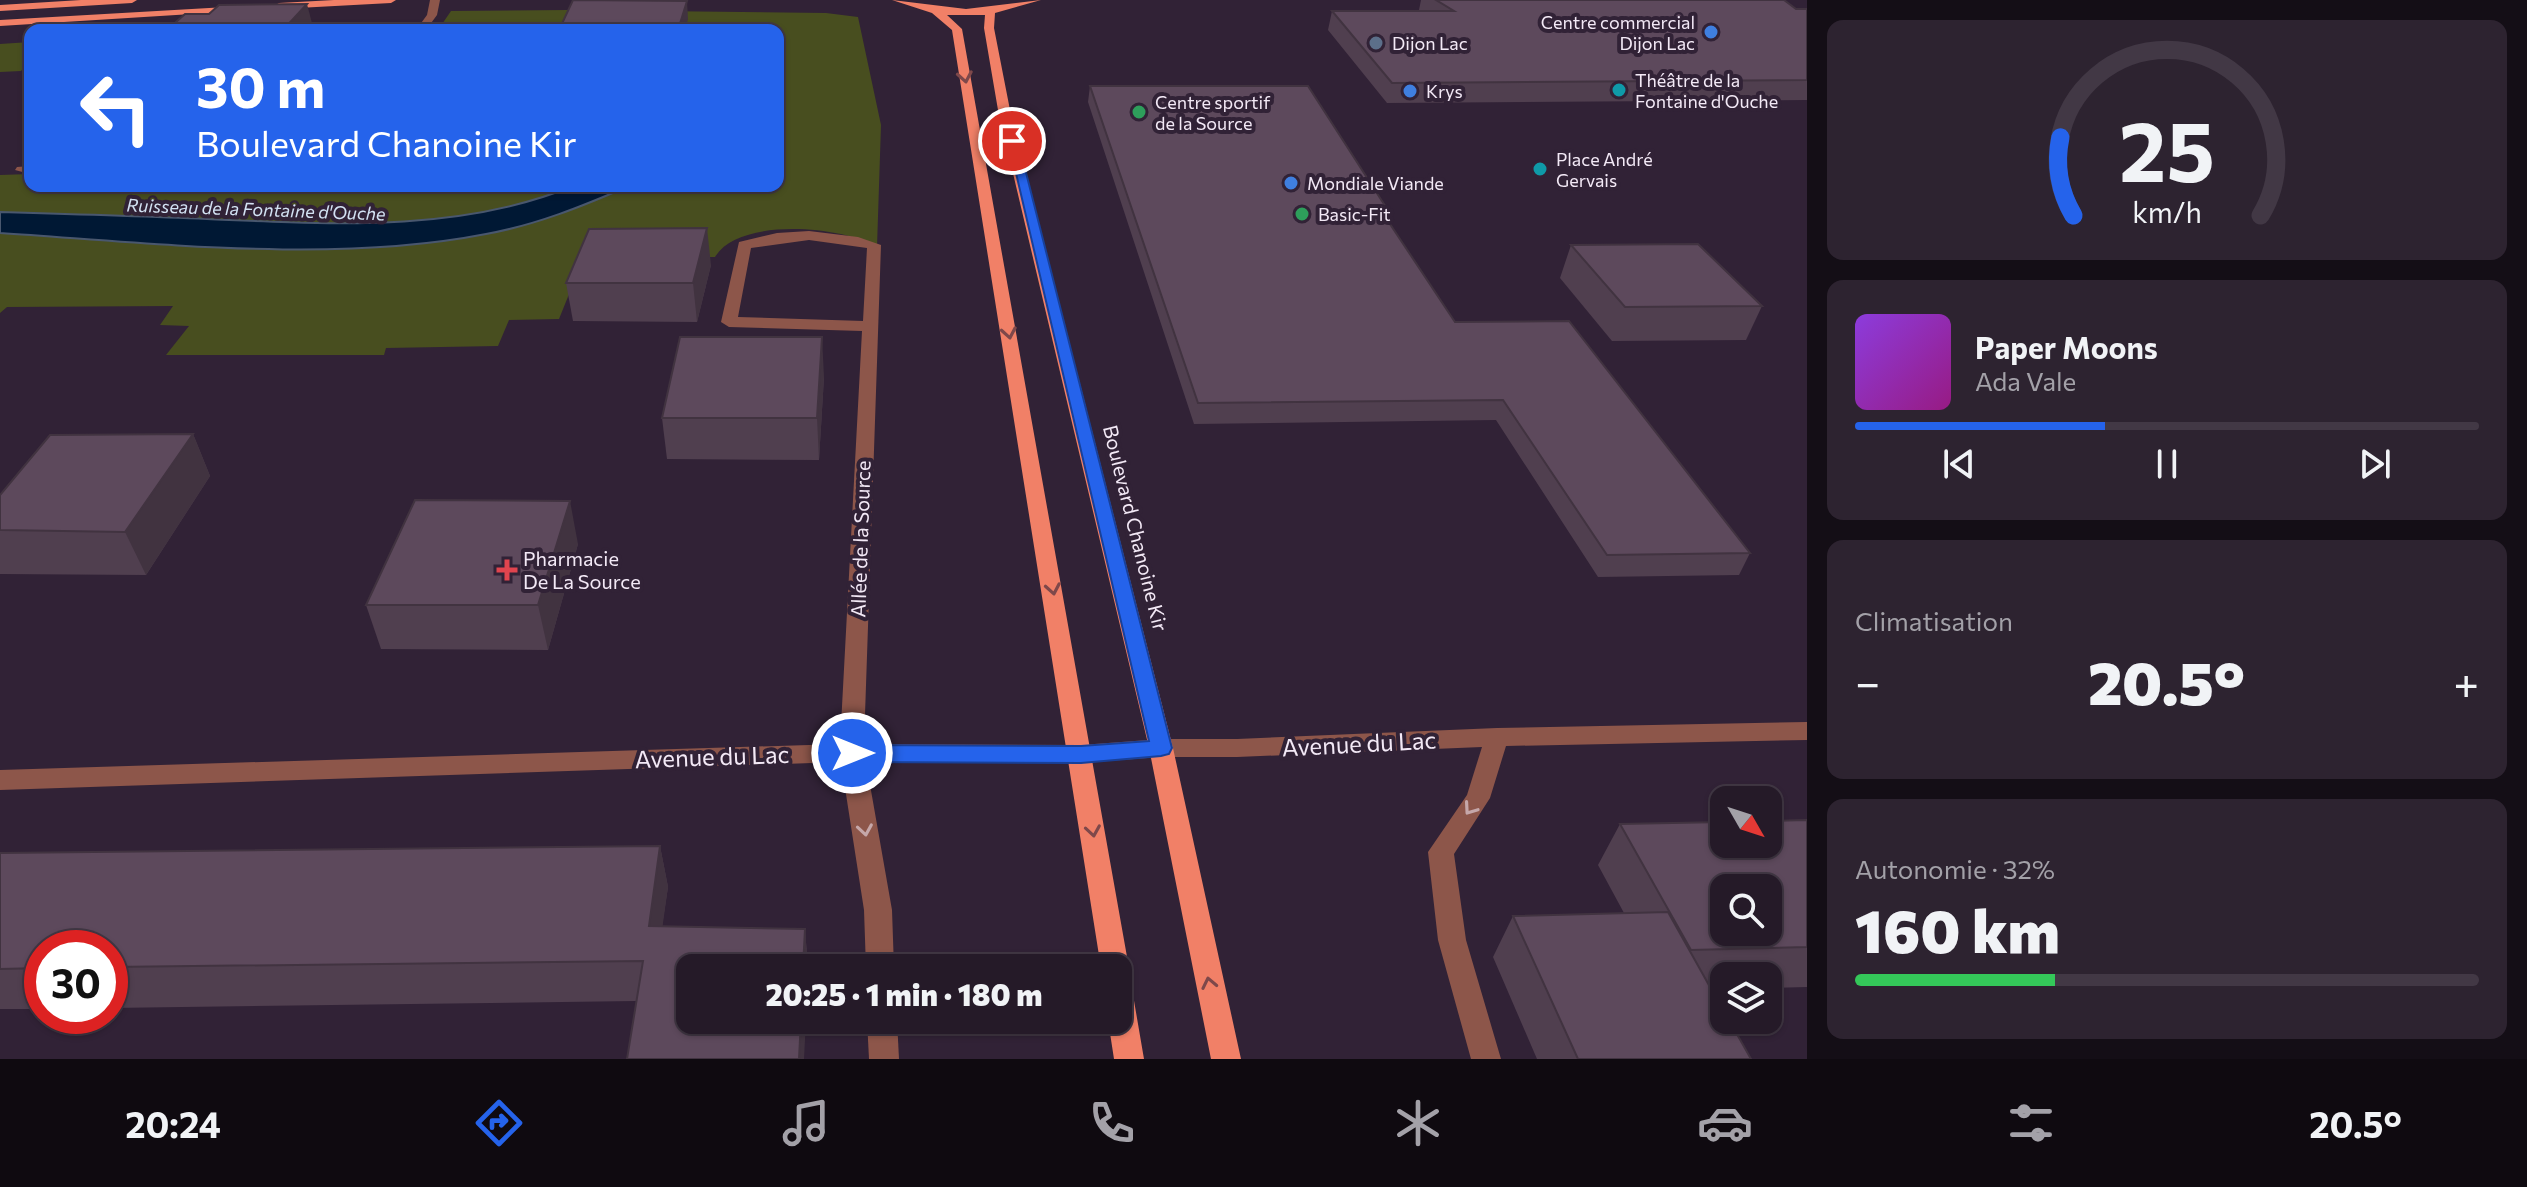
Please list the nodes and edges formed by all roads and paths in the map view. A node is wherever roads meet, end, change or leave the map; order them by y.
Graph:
1 (132, 0) edge
2 (391, 0) edge
3 (435, 0) edge
4 (897, 0) edge
5 (1036, 0) edge
6 (267, 7) edge
7 (0, 8) edge
8 (251, 8) edge
9 (935, 10) junction
10 (990, 11) junction
11 (0, 23) edge
12 (425, 24) edge
13 (869, 326) junction
14 (1807, 731) edge
15 (1497, 737) junction
16 (1161, 748) junction
17 (852, 753) junction
18 (1081, 754) junction
19 (0, 780) edge
20 (880, 954) edge
21 (1113, 954) edge
22 (883, 1034) edge
23 (1125, 1034) edge
24 (884, 1059) edge
25 (1129, 1059) edge
26 (1226, 1059) edge
27 (1486, 1059) edge

1 - 7 main road
2 - 6 main road
3 - 12 street
4 - 9 main road
5 - 10 main road
8 - 11 main road
9 - 10 main road
9 -> 18 main road
10 - 16 main road, Boulevard Chanoine Kir
13 - 13 street, Allée de la Source
13 - 17 street, Allée de la Source
14 - 15 street, Avenue du Lac
15 - 16 street, Avenue du Lac
15 -> 27 street
16 - 18 street, Avenue du Lac
26 -> 16 main road, Boulevard Chanoine Kir
17 - 18 street, Avenue du Lac
17 - 19 street, Avenue du Lac
17 -> 20 street, Allée de la Source
18 -> 21 main road
22 - 24 street
23 - 25 main road

